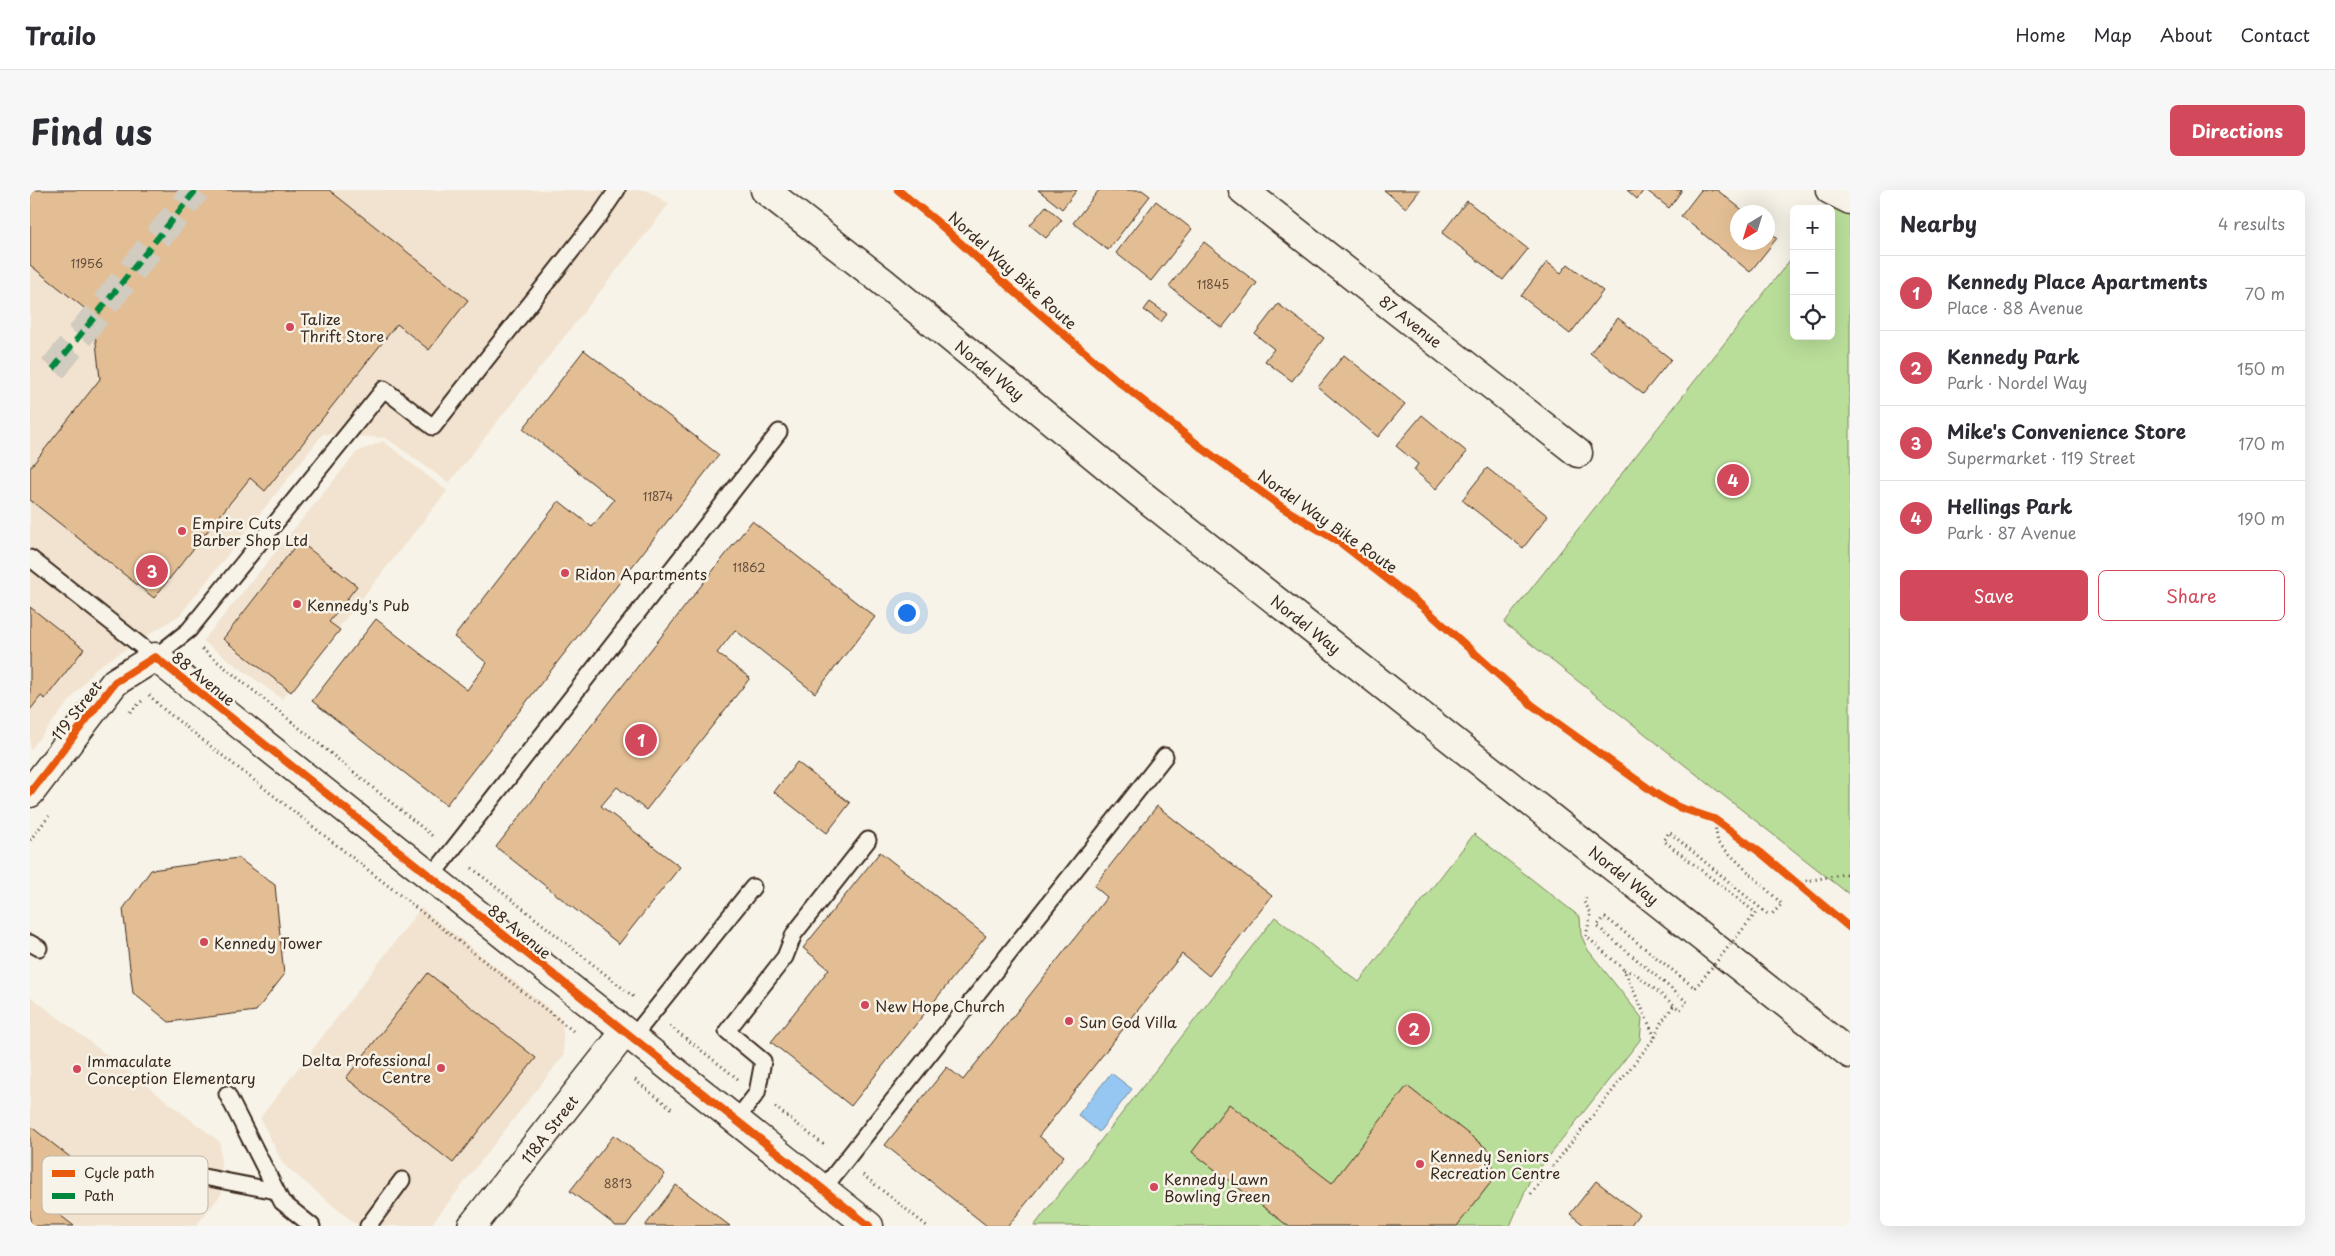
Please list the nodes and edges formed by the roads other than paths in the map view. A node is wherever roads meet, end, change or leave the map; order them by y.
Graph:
1 (616, 190) edge
2 (765, 190) edge
3 (1243, 190) edge
4 (1830, 190) edge
5 (1850, 200) edge
6 (779, 432) dead end
7 (1578, 453) dead end
8 (30, 558) edge
9 (155, 657) junction
10 (1165, 756) dead end
11 (30, 793) edge
12 (868, 840) dead end
13 (431, 877) junction
14 (753, 887) dead end
15 (629, 1035) junction
16 (1850, 1054) edge
17 (227, 1094) dead end
18 (736, 1120) junction
19 (208, 1178) edge
20 (402, 1180) dead end
21 (823, 1189) junction
22 (276, 1191) junction
23 (312, 1226) edge
24 (368, 1226) edge
25 (472, 1226) edge
26 (869, 1226) edge

1 - 9 lane
2 - 16 street, Nordel Way
3 - 7 street, 87 Avenue
4 - 5 street
6 - 13 lane
8 - 9 lane
9 - 11 street, 119 Street
9 - 13 street, 88 Avenue
10 - 21 lane
12 - 18 lane
13 - 15 street, 88 Avenue
14 - 15 lane
15 - 18 street, 88 Avenue
15 - 25 street, 118A Street
17 - 22 lane
18 - 21 street, 88 Avenue
19 - 22 lane
20 - 24 lane
21 - 26 street, 88 Avenue
22 - 23 lane

